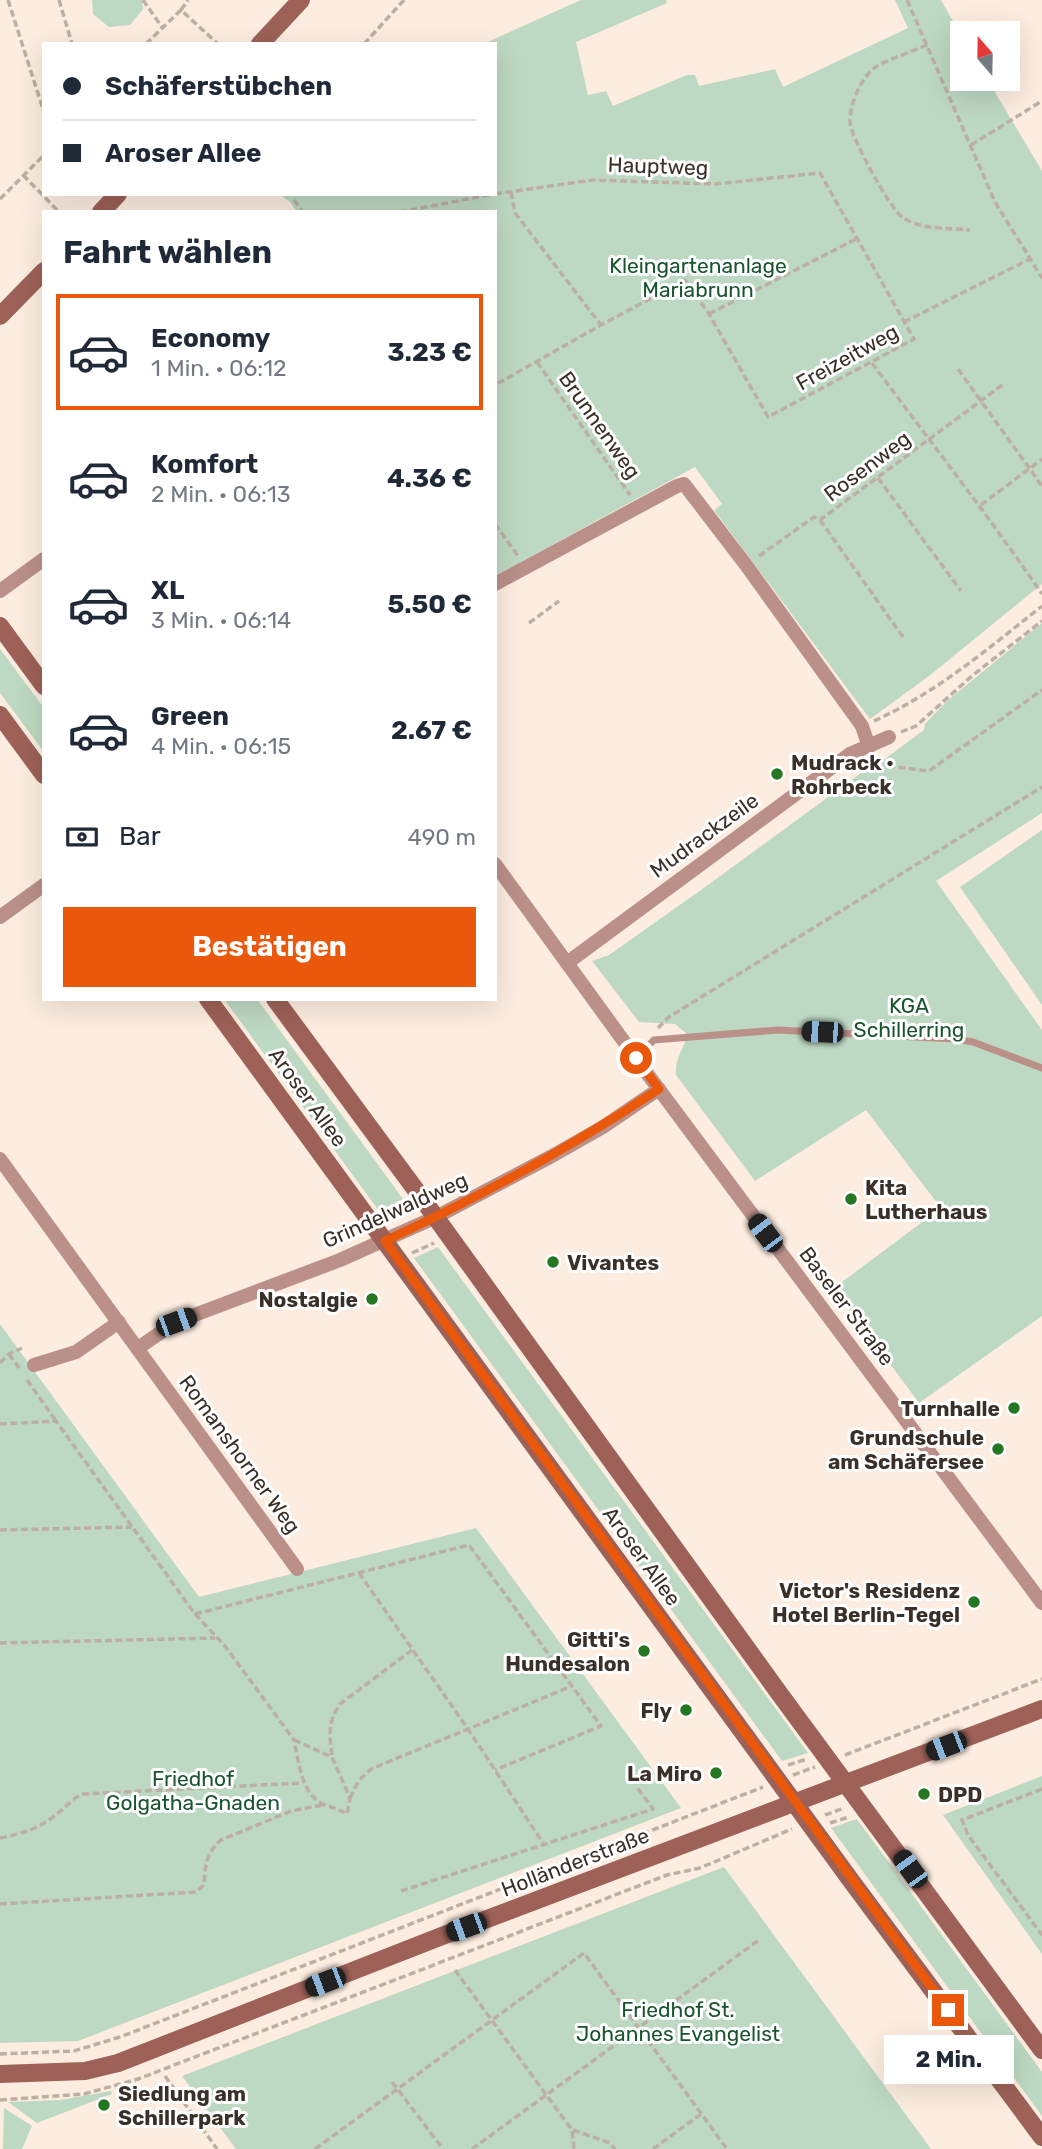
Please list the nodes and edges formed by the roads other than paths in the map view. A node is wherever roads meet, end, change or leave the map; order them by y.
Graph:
1 (302, 0) edge
2 (262, 42) edge
3 (116, 196) edge
4 (103, 210) edge
5 (42, 273) edge
6 (0, 316) edge
7 (42, 560) edge
8 (497, 583) edge
9 (0, 591) edge
10 (0, 626) edge
11 (42, 682) edge
12 (0, 716) edge
13 (889, 737) road end
14 (869, 747) junction
15 (42, 772) edge
16 (497, 867) edge
17 (42, 886) edge
18 (0, 917) edge
19 (567, 963) junction
20 (209, 1001) edge
21 (276, 1001) edge
22 (636, 1058) junction
23 (1042, 1068) edge
24 (659, 1089) junction
25 (0, 1159) edge
26 (436, 1217) junction
27 (385, 1241) junction
28 (119, 1322) junction
29 (138, 1348) junction
30 (34, 1365) dead end
31 (297, 1569) dead end
32 (1042, 1603) edge
33 (1042, 1709) edge
34 (848, 1784) junction
35 (795, 1804) junction
36 (1042, 2050) edge
37 (0, 2074) edge
38 (1042, 2137) edge

1 - 2 main road
3 - 4 main road
5 - 6 main road
7 - 9 street
8 - 14 street
10 - 11 main road
12 - 15 main road
13 - 14 street, Mudrackzeile
14 - 19 street, Mudrackzeile
16 - 19 street, Baseler Straße
17 - 18 street
19 - 22 street, Baseler Straße
20 - 27 main road, Aroser Allee
21 - 26 main road, Aroser Allee
22 - 23 lane
22 - 24 street, Baseler Straße
24 - 26 street, Grindelwaldweg
24 - 32 street, Baseler Straße
25 - 28 street, Romanshorner Weg
26 - 27 street, Grindelwaldweg
26 - 34 main road, Aroser Allee
27 - 29 street, Grindelwaldweg
27 - 35 main road, Aroser Allee
28 - 29 street, Romanshorner Weg
28 - 30 street
29 - 31 street, Romanshorner Weg
33 - 34 main road, Holländerstraße
34 - 35 main road, Holländerstraße
34 - 36 main road, Aroser Allee
35 - 37 main road, Holländerstraße
35 - 38 main road, Aroser Allee

